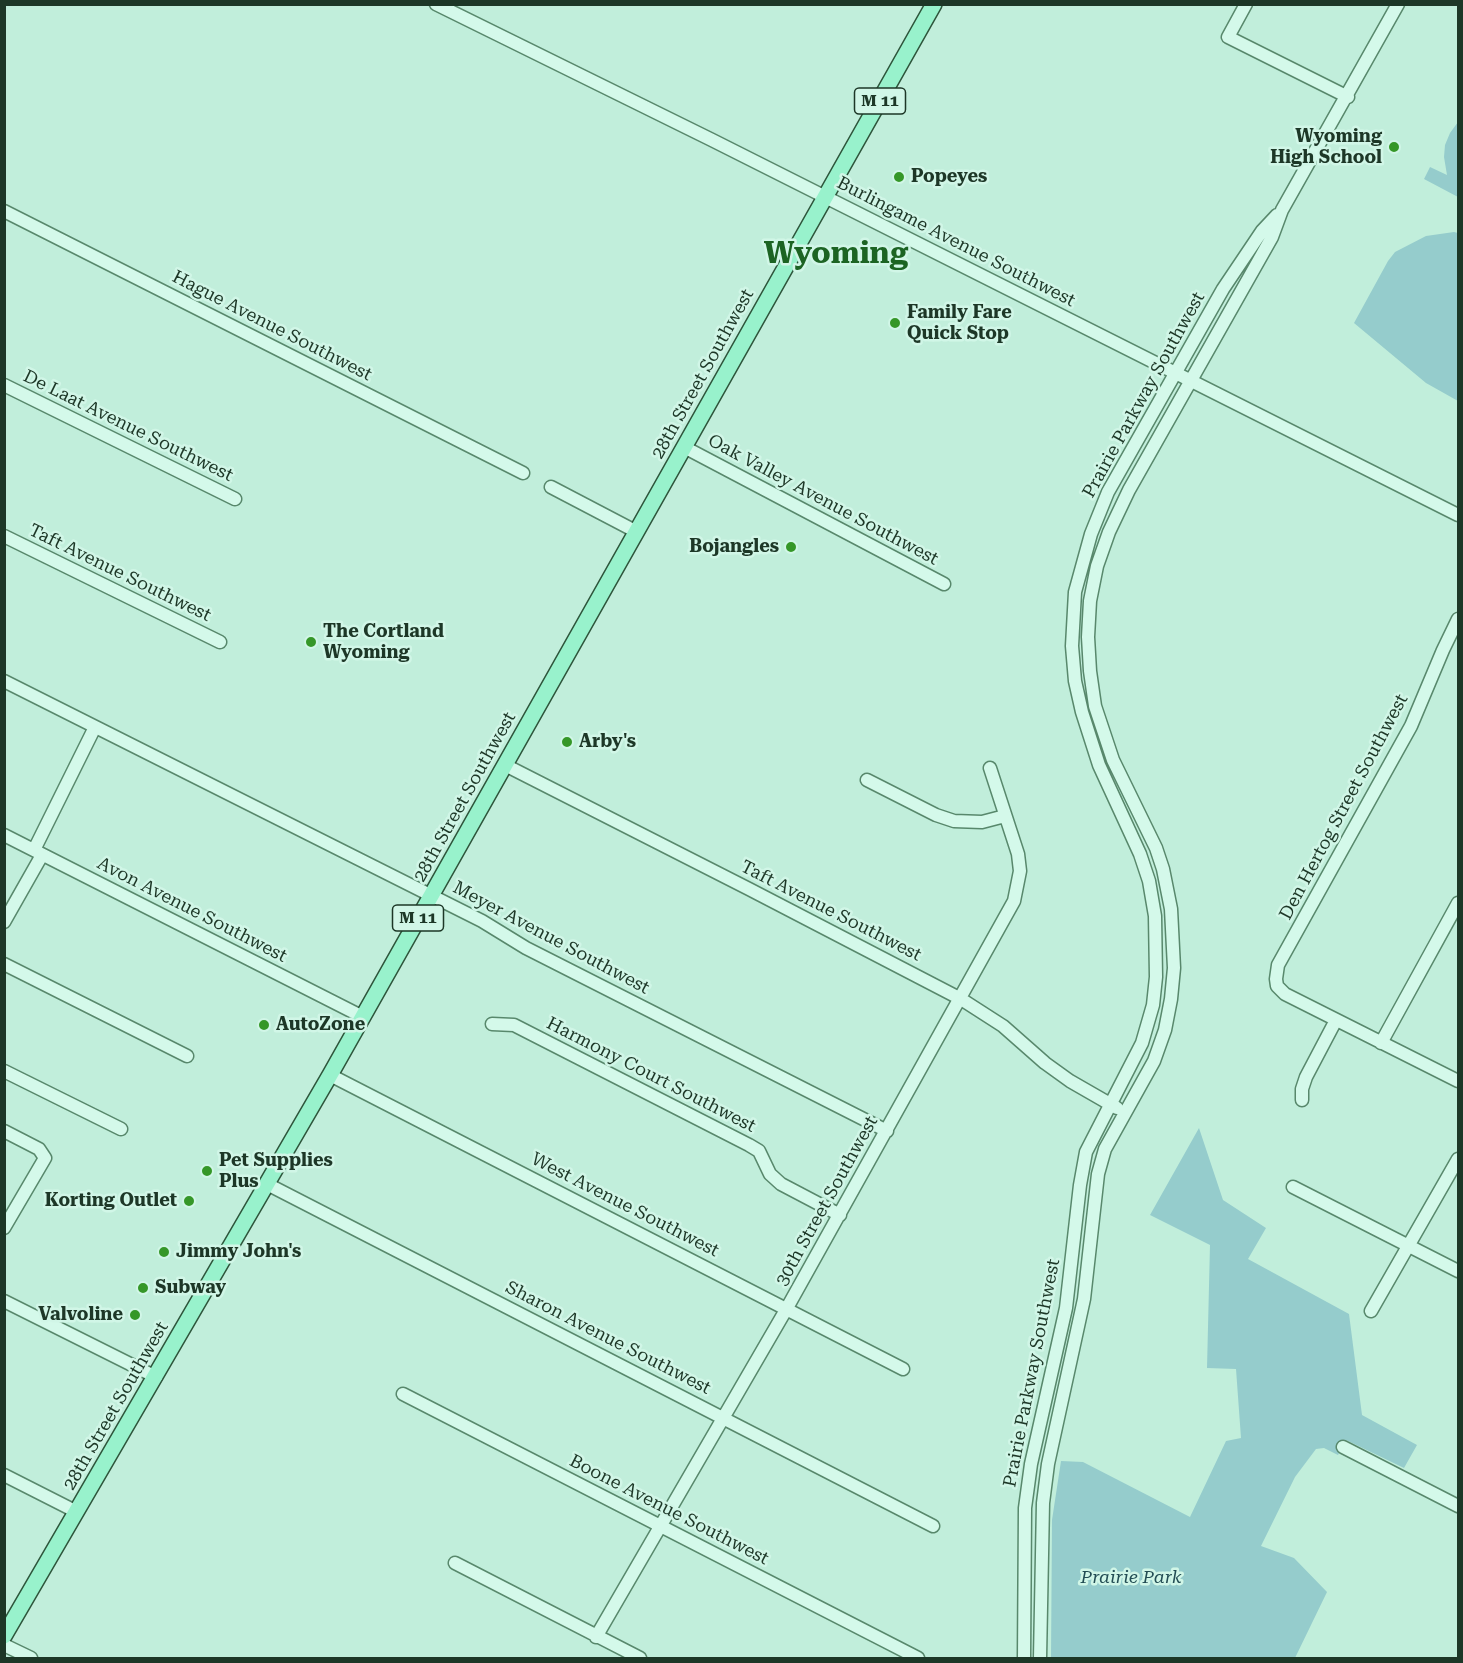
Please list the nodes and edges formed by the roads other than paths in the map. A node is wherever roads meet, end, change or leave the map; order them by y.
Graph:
1 (436, 4) edge
2 (934, 4) edge
3 (1246, 4) edge
4 (1398, 4) edge
5 (1348, 97) junction
6 (826, 197) junction
7 (1282, 210) junction
8 (4, 211) edge
9 (1176, 373) junction
10 (1191, 381) junction
11 (4, 385) edge
12 (684, 447) junction
13 (523, 473) dead end
14 (551, 487) dead end
15 (235, 499) dead end
16 (1458, 515) edge
17 (637, 532) junction
18 (4, 536) edge
19 (944, 584) dead end
20 (1458, 619) edge
21 (220, 642) dead end
22 (4, 681) edge
23 (95, 727) junction
24 (505, 765) junction
25 (990, 768) dead end
26 (867, 780) dead end
27 (1005, 816) junction
28 (4, 836) edge
29 (38, 852) junction
30 (431, 896) junction
31 (1458, 903) edge
32 (4, 922) edge
33 (1172, 930) junction
34 (1156, 932) junction
35 (4, 964) edge
36 (961, 999) junction
37 (363, 1017) junction
38 (1336, 1020) junction
39 (492, 1024) dead end
40 (1380, 1042) junction
41 (187, 1056) dead end
42 (4, 1071) edge
43 (330, 1075) junction
44 (1458, 1081) edge
45 (1302, 1100) dead end
46 (1110, 1104) junction
47 (1125, 1113) junction
48 (121, 1129) dead end
49 (4, 1131) edge
50 (887, 1131) junction
51 (1458, 1159) edge
52 (267, 1184) junction
53 (1293, 1187) dead end
54 (840, 1215) junction
55 (4, 1228) edge
56 (1408, 1246) junction
57 (1458, 1271) edge
58 (4, 1301) edge
59 (788, 1308) junction
60 (1371, 1311) dead end
61 (903, 1369) dead end
62 (156, 1377) junction
63 (403, 1394) dead end
64 (723, 1417) junction
65 (1343, 1447) dead end
66 (4, 1475) edge
67 (1458, 1506) edge
68 (77, 1512) junction
69 (660, 1526) junction
70 (933, 1526) dead end
71 (455, 1563) dead end
72 (4, 1636) edge
73 (596, 1637) junction
74 (4, 1645) edge
75 (31, 1659) edge
76 (640, 1659) edge
77 (918, 1659) edge
78 (1024, 1659) edge
79 (1040, 1659) edge

1 - 6 street, Burlingame Avenue Southwest
2 - 6 main road, 28th Street Southwest / M 11
3 - 5 street
4 - 5 street, Prairie Parkway Southwest
5 - 7 street, Prairie Parkway Southwest
6 - 9 street, Burlingame Avenue Southwest
6 - 12 main road, 28th Street Southwest / M 11
7 - 9 street, Prairie Parkway Southwest
7 - 10 street, Prairie Parkway Southwest
8 - 13 street, Hague Avenue Southwest
9 - 10 street, Burlingame Avenue Southwest
9 - 34 street, Prairie Parkway Southwest
10 - 16 street, Burlingame Avenue Southwest
10 - 33 street, Prairie Parkway Southwest
11 - 15 street, De Laat Avenue Southwest
12 - 17 main road, 28th Street Southwest / M 11
12 - 19 street, Oak Valley Avenue Southwest
14 - 17 street
17 - 24 main road, 28th Street Southwest / M 11
18 - 21 street, Taft Avenue Southwest
20 - 38 street, Den Hertog Street Southwest
22 - 23 street, Meyer Avenue Southwest
23 - 29 street
23 - 30 street, Meyer Avenue Southwest
24 - 30 main road, 28th Street Southwest / M 11
24 - 36 street, Taft Avenue Southwest
25 - 27 street, 30th Street Southwest
26 - 27 street
27 - 36 street, 30th Street Southwest
28 - 29 street, Avon Avenue Southwest
29 - 32 street
29 - 37 street, Avon Avenue Southwest
30 - 37 main road, 28th Street Southwest / M 11
30 - 50 street, Meyer Avenue Southwest
31 - 40 street
33 - 34 street
33 - 47 street, Prairie Parkway Southwest
34 - 46 street, Prairie Parkway Southwest
35 - 41 street
36 - 46 street, Taft Avenue Southwest
36 - 50 street, 30th Street Southwest
37 - 43 main road, 28th Street Southwest / M 11
38 - 40 street
38 - 45 street
39 - 54 street, Harmony Court Southwest
40 - 44 street
42 - 48 street
43 - 52 main road, 28th Street Southwest / M 11
43 - 59 street, West Avenue Southwest
46 - 47 street, Taft Avenue Southwest
46 - 78 street, Prairie Parkway Southwest
47 - 79 street, Prairie Parkway Southwest
49 - 55 street
50 - 54 street, 30th Street Southwest
51 - 56 street
52 - 62 main road, 28th Street Southwest / M 11
52 - 64 street, Sharon Avenue Southwest
53 - 56 street
54 - 59 street, 30th Street Southwest
56 - 57 street
56 - 60 street
58 - 62 street
59 - 61 street, West Avenue Southwest
59 - 64 street, 30th Street Southwest
62 - 68 main road, 28th Street Southwest / M 11
63 - 69 street, Boone Avenue Southwest
64 - 69 street, 30th Street Southwest
64 - 70 street, Sharon Avenue Southwest
65 - 67 street
66 - 68 street
68 - 72 main road, 28th Street Southwest / M 11
69 - 73 street, 30th Street Southwest
69 - 77 street, Boone Avenue Southwest
71 - 73 street
73 - 76 street
74 - 75 street

